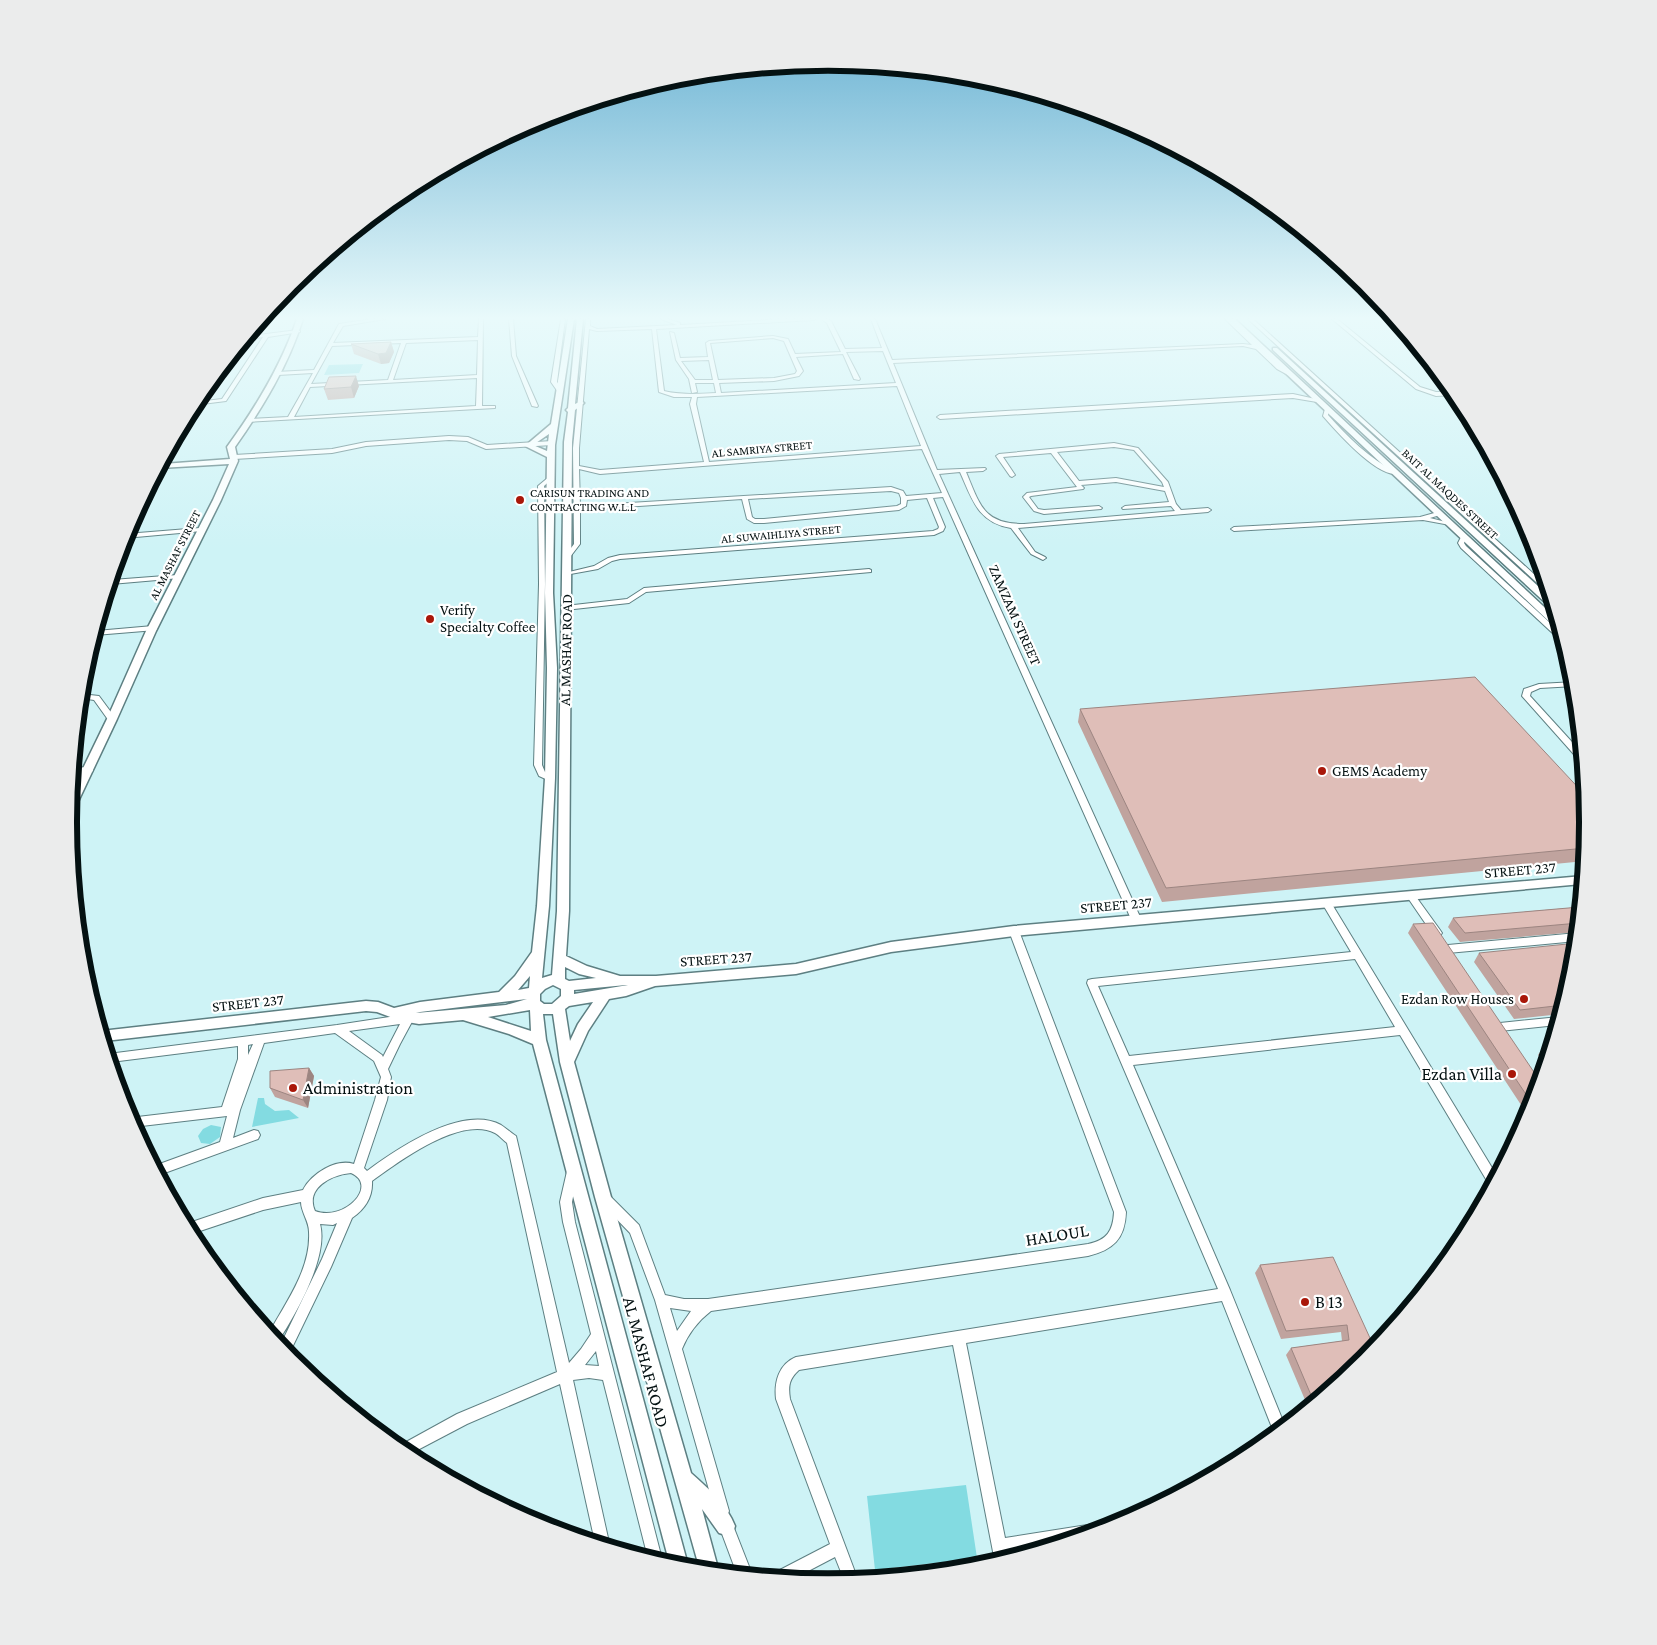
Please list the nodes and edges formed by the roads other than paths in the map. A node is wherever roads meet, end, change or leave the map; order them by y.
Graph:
1 (227, 396) edge
2 (264, 396) edge
3 (303, 396) edge
4 (479, 396) edge
5 (531, 396) edge
6 (559, 396) edge
7 (571, 396) edge
8 (582, 396) edge
9 (694, 396) edge
10 (904, 396) edge
11 (1288, 396) joint
12 (1312, 396) edge
13 (1317, 396) edge
14 (1329, 396) edge
15 (1332, 398) junction
16 (1317, 400) junction
17 (206, 403) edge
18 (581, 403) junction
19 (535, 406) dead end
20 (493, 407) dead end
21 (479, 408) junction
22 (569, 410) junction
23 (940, 416) dead end
24 (290, 419) junction
25 (248, 421) junction
26 (554, 425) junction
27 (1367, 434) junction
28 (529, 445) junction
29 (924, 447) junction
30 (552, 448) junction
31 (1052, 450) junction
32 (234, 459) junction
33 (707, 464) junction
34 (168, 465) edge
35 (577, 468) junction
36 (983, 469) dead end
37 (962, 470) junction
38 (600, 472) junction
39 (936, 472) junction
40 (1012, 475) dead end
41 (578, 479) junction
42 (1078, 483) junction
43 (1168, 490) junction
44 (946, 495) junction
45 (929, 496) junction
46 (745, 497) junction
47 (904, 498) junction
48 (1173, 504) junction
49 (577, 508) junction
50 (1099, 508) dead end
51 (1125, 508) dead end
52 (1208, 510) dead end
53 (1180, 513) junction
54 (1438, 514) junction
55 (1420, 519) junction
56 (1448, 524) junction
57 (1014, 527) junction
58 (200, 530) junction
59 (1234, 530) dead end
60 (134, 535) edge
61 (1463, 538) junction
62 (1043, 558) dead end
63 (568, 565) junction
64 (1513, 568) junction
65 (589, 569) joint
66 (869, 571) dead end
67 (178, 577) junction
68 (117, 582) edge
69 (1541, 585) edge
70 (1545, 599) edge
71 (565, 608) junction
72 (1551, 619) edge
73 (153, 628) junction
74 (1555, 630) edge
75 (102, 632) edge
76 (1566, 685) edge
77 (88, 697) edge
78 (112, 719) junction
79 (1576, 751) edge
80 (88, 770) junction
81 (79, 771) edge
82 (78, 789) edge
83 (1577, 881) edge
84 (1411, 896) junction
85 (1327, 903) junction
86 (1136, 919) junction
87 (1014, 931) junction
88 (1570, 938) edge
89 (538, 952) junction
90 (1358, 955) junction
91 (561, 959) junction
92 (626, 980) junction
93 (656, 981) junction
94 (563, 984) junction
95 (605, 995) junction
96 (501, 997) junction
97 (534, 998) junction
98 (562, 1004) junction
99 (395, 1013) junction
100 (454, 1015) junction
101 (409, 1018) junction
102 (1553, 1021) edge
103 (1500, 1027) edge
104 (337, 1029) junction
105 (1403, 1030) junction
106 (108, 1035) edge
107 (260, 1038) junction
108 (539, 1040) junction
109 (243, 1041) junction
110 (115, 1057) edge
111 (1127, 1061) junction
112 (567, 1062) junction
113 (384, 1067) junction
114 (230, 1110) junction
115 (139, 1121) edge
116 (254, 1135) dead end
117 (225, 1146) junction
118 (573, 1166) junction
119 (162, 1168) edge
120 (362, 1174) junction
121 (1491, 1176) edge
122 (307, 1195) junction
123 (603, 1197) junction
124 (311, 1215) junction
125 (347, 1215) junction
126 (196, 1226) edge
127 (1226, 1294) junction
128 (661, 1300) junction
129 (708, 1305) junction
130 (277, 1332) edge
131 (598, 1336) junction
132 (958, 1338) junction
133 (288, 1344) edge
134 (675, 1350) junction
135 (608, 1374) junction
136 (566, 1375) junction
137 (1278, 1425) edge
138 (410, 1447) edge
139 (684, 1479) junction
140 (726, 1526) junction
141 (602, 1538) edge
142 (1025, 1547) edge
143 (838, 1548) junction
144 (654, 1553) edge
145 (1001, 1553) edge
146 (677, 1558) edge
147 (708, 1563) edge
148 (743, 1568) edge
149 (790, 1572) edge
150 (845, 1573) edge

1 - 17 street
2 - 25 street, AL MASHAF STREET
3 - 24 street
4 - 21 street
5 - 19 street
6 - 26 street, AL MASHAF ROAD
7 - 22 street, AL MASHAF ROAD
8 - 18 street
9 - 33 street
10 - 29 street, ZAMZAM STREET
11 - 16 street
11 - 23 street
12 - 16 street, BAIT AL MAQDES STREET
13 - 27 street
14 - 15 street, BAIT AL MAQDES STREET
15 - 27 street, BAIT AL MAQDES STREET
15 - 69 street, BAIT AL MAQDES STREET
16 - 54 street, BAIT AL MAQDES STREET
18 - 22 street
18 - 35 street
20 - 21 street
21 - 24 street
22 - 63 street, AL MASHAF ROAD
24 - 25 street
25 - 32 street, AL MASHAF STREET
26 - 28 street
26 - 30 street, AL MASHAF ROAD
27 - 64 street, BAIT AL MAQDES STREET
28 - 30 street
28 - 30 street
28 - 32 street
29 - 33 street, AL SAMRIYA STREET
29 - 39 street, ZAMZAM STREET
30 - 89 street, AL MASHAF ROAD
31 - 40 street
31 - 42 street
31 - 43 street
32 - 34 street
32 - 58 street, AL MASHAF STREET
33 - 38 street, AL SAMRIYA STREET
35 - 38 street, AL SAMRIYA STREET
35 - 41 street
36 - 37 street
37 - 39 street
37 - 57 street
38 - 41 street, AL SAMRIYA STREET
39 - 44 street, ZAMZAM STREET
41 - 49 street
42 - 43 street
42 - 50 street
43 - 48 street
44 - 45 street
44 - 86 street, ZAMZAM STREET
45 - 47 street
45 - 65 street, AL SUWAIHLIYA STREET
46 - 47 street
46 - 47 street
46 - 49 street
48 - 51 street
48 - 53 street
49 - 63 street
52 - 53 street
53 - 57 street
54 - 55 street
54 - 56 street, BAIT AL MAQDES STREET
54 - 64 street
55 - 56 street
55 - 59 street
56 - 61 street, BAIT AL MAQDES STREET
57 - 62 street
58 - 60 street
58 - 67 street, AL MASHAF STREET
61 - 72 street, BAIT AL MAQDES STREET
61 - 74 street, BAIT AL MAQDES STREET
63 - 65 street, AL SUWAIHLIYA STREET
63 - 71 street, AL MASHAF ROAD
64 - 70 street, BAIT AL MAQDES STREET
66 - 71 street
67 - 68 street
67 - 73 street, AL MASHAF STREET
71 - 91 street, AL MASHAF ROAD
73 - 75 street
73 - 78 street, AL MASHAF STREET
76 - 79 street
77 - 78 street
78 - 80 street, AL MASHAF STREET
80 - 81 street
80 - 82 street, AL MASHAF STREET
83 - 84 street, STREET 237
84 - 85 street, STREET 237
84 - 88 street
85 - 86 street, STREET 237
85 - 90 street
86 - 87 street, STREET 237
87 - 93 street, STREET 237
87 - 129 street, HALOUL
89 - 96 street
89 - 97 street, AL MASHAF ROAD
90 - 105 street
90 - 111 street
91 - 92 street
91 - 94 street, AL MASHAF ROAD
92 - 93 street, STREET 237
92 - 94 street, STREET 237
93 - 95 street, STREET 237
94 - 97 street
94 - 98 street
95 - 98 street, STREET 237
95 - 112 street
96 - 97 street, STREET 237
96 - 99 street, STREET 237
97 - 98 street
97 - 100 street, STREET 237
97 - 108 street, AL MASHAF ROAD
98 - 112 street, AL MASHAF ROAD
99 - 101 street, STREET 237
99 - 106 street, STREET 237
100 - 101 street, STREET 237
100 - 108 street
101 - 104 street
101 - 113 street
102 - 103 street
104 - 107 street
104 - 113 street
105 - 111 street
105 - 121 street
107 - 109 street
107 - 114 street
108 - 118 street, AL MASHAF ROAD
109 - 110 street
109 - 114 street
111 - 127 street
112 - 123 street, AL MASHAF ROAD
113 - 120 street
114 - 115 street
114 - 117 street
116 - 117 street
117 - 119 street
118 - 131 street, AL MASHAF ROAD
118 - 146 street, AL MASHAF ROAD
120 - 122 street
120 - 125 street
120 - 136 street
122 - 124 street
122 - 126 street
123 - 128 street, AL MASHAF ROAD
123 - 139 street, AL MASHAF ROAD
124 - 125 street
124 - 130 street
125 - 133 street
127 - 132 street
127 - 137 street
128 - 129 street, HALOUL
128 - 134 street, AL MASHAF ROAD
129 - 134 street
131 - 135 street, AL MASHAF ROAD
131 - 136 street
132 - 143 street
132 - 145 street
134 - 140 street, AL MASHAF ROAD
135 - 136 street
135 - 144 street, AL MASHAF ROAD
136 - 138 street
136 - 141 street
139 - 140 street
139 - 147 street, AL MASHAF ROAD
140 - 148 street, AL MASHAF ROAD
142 - 145 street
143 - 149 street
143 - 150 street

